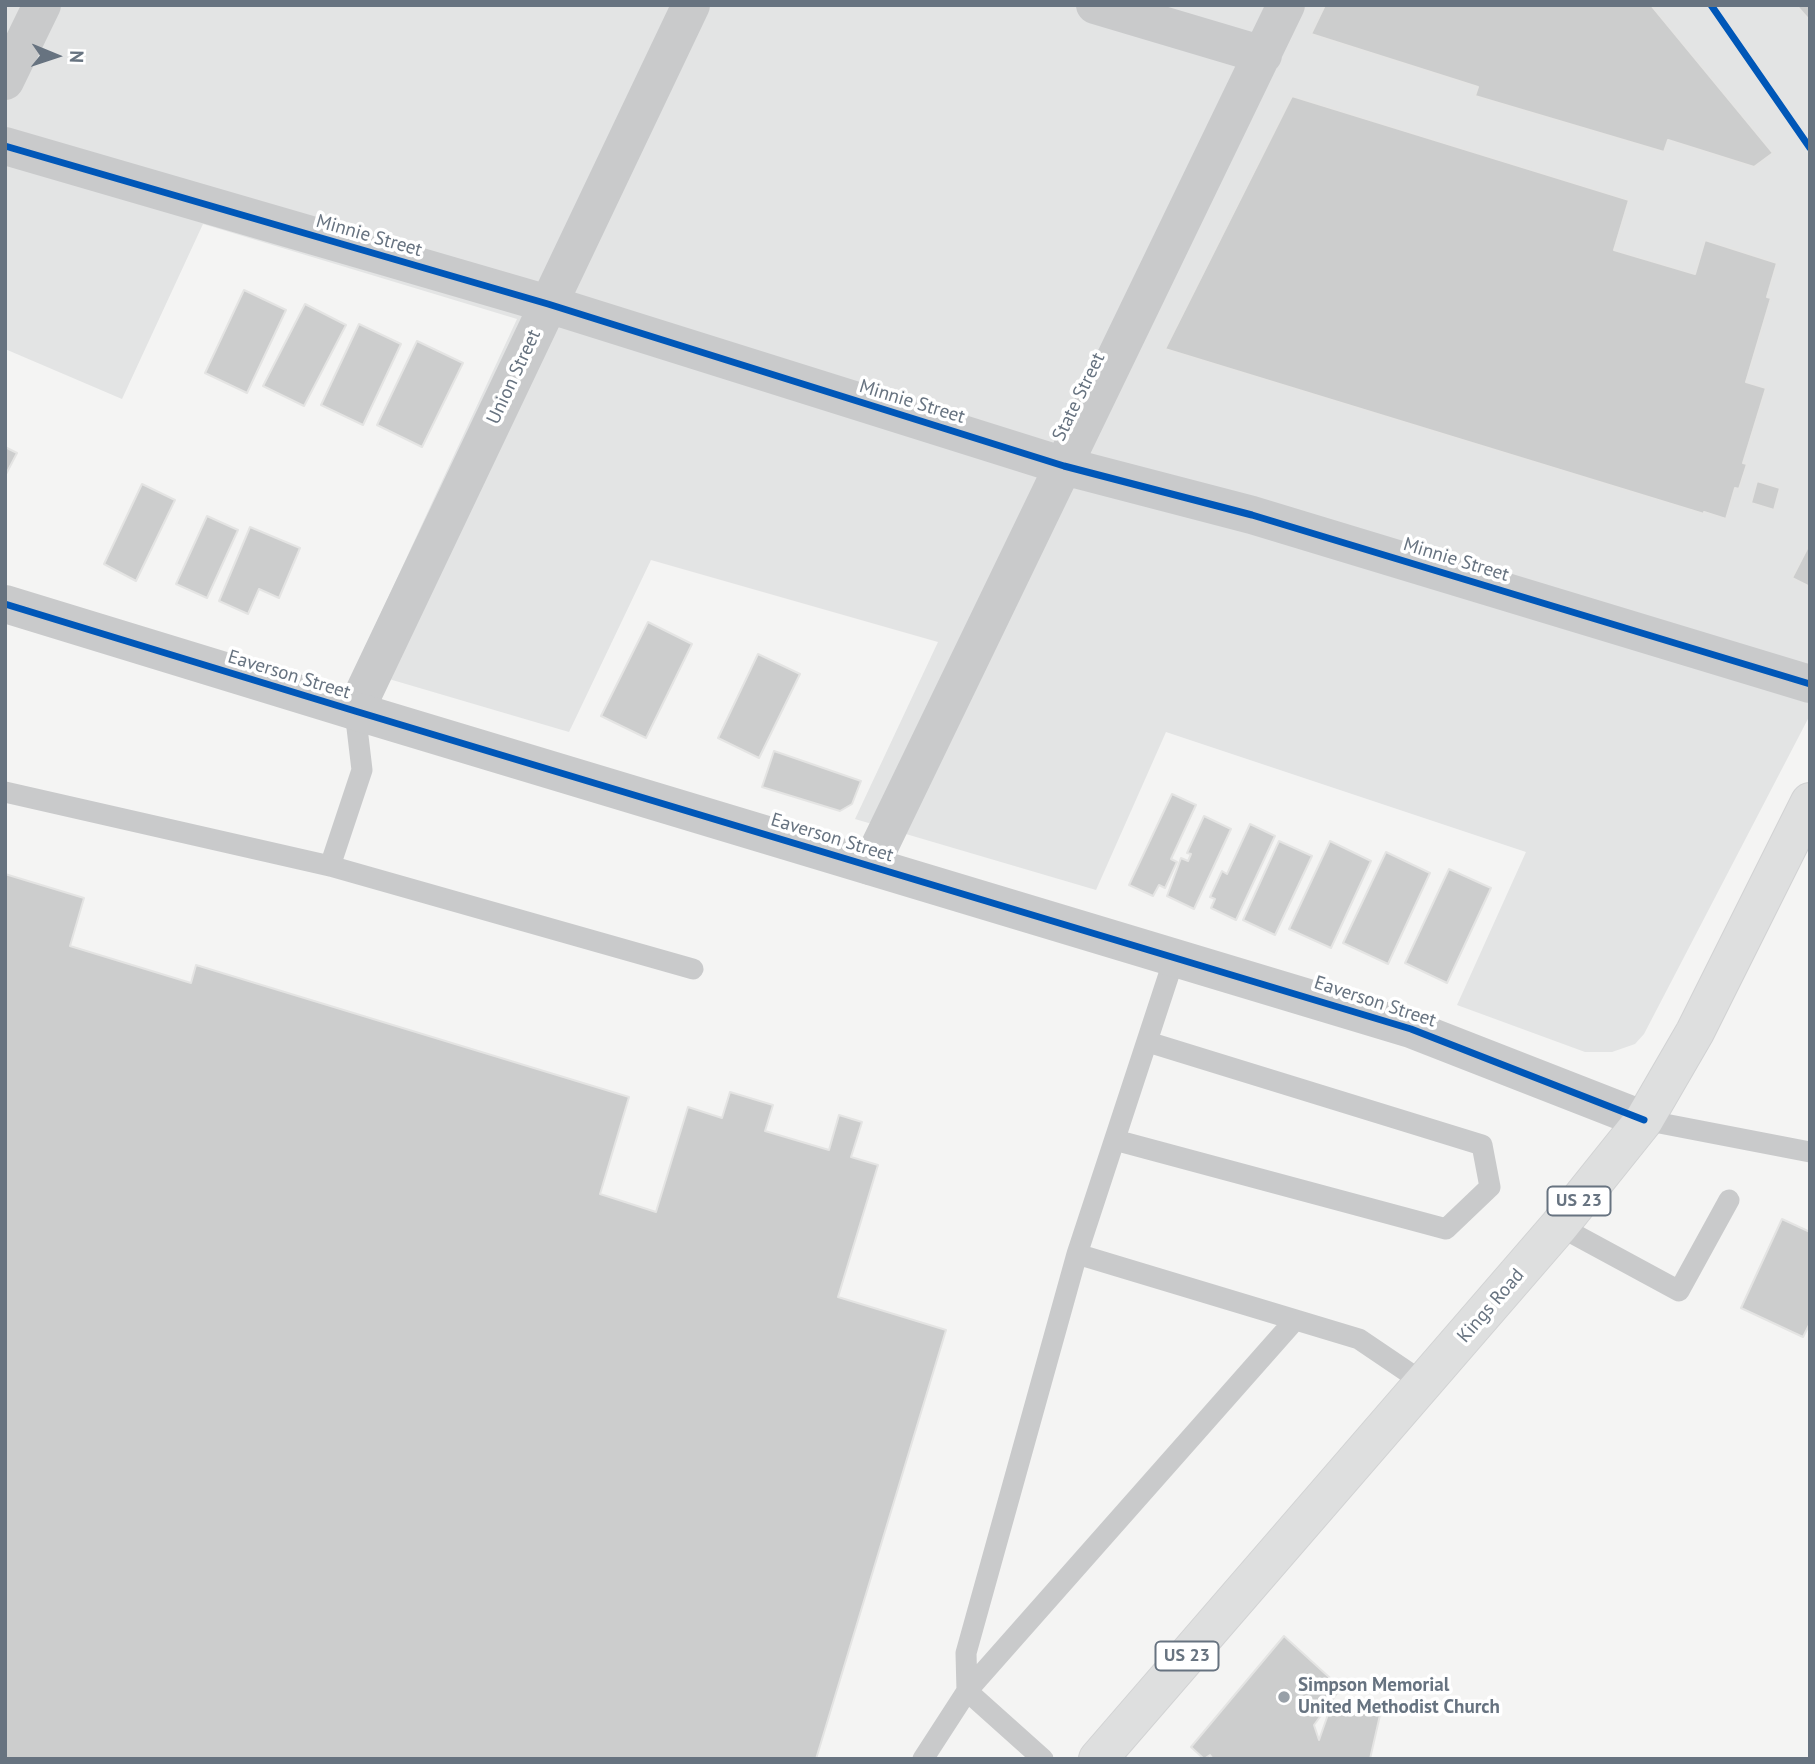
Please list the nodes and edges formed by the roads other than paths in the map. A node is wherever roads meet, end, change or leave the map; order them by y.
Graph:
1 (42, 5) edge
2 (691, 5) edge
3 (1095, 5) edge
4 (1286, 5) edge
5 (1263, 55) junction
6 (5, 81) edge
7 (5, 146) edge
8 (548, 304) junction
9 (1064, 466) junction
10 (5, 604) edge
11 (1810, 684) edge
12 (355, 711) junction
13 (5, 792) edge
14 (1810, 802) edge
15 (330, 866) junction
16 (870, 866) junction
17 (1175, 956) junction
18 (693, 968) dead end
19 (1147, 1042) junction
20 (1644, 1120) junction
21 (1115, 1140) junction
22 (1810, 1152) edge
23 (1729, 1200) dead end
24 (1559, 1226) junction
25 (1077, 1254) junction
26 (1295, 1320) junction
27 (1424, 1383) junction
28 (967, 1691) junction
29 (923, 1759) edge
30 (1042, 1759) edge
31 (1098, 1759) edge

1 - 6 street
2 - 8 street, Union Street
3 - 5 street
4 - 5 street, State Street
5 - 9 street, State Street
7 - 8 street, Minnie Street
8 - 9 street, Minnie Street
8 - 12 street, Union Street
9 - 11 street, Minnie Street
9 - 16 street, State Street
10 - 12 street, Eaverson Street
12 - 15 lane
12 - 16 street, Eaverson Street
13 - 15 lane
14 - 20 main road, Kings Road / US 23
15 - 18 lane
16 - 17 street, Eaverson Street
17 - 19 lane
17 - 20 street, Eaverson Street
19 - 21 lane
19 - 21 lane
20 - 22 lane
20 - 24 main road, Kings Road / US 23
21 - 25 lane
23 - 24 lane
24 - 27 main road, Kings Road / US 23
25 - 26 lane
25 - 28 lane
26 - 27 lane
26 - 28 lane
27 - 31 main road, Kings Road / US 23
28 - 29 lane
28 - 30 lane

